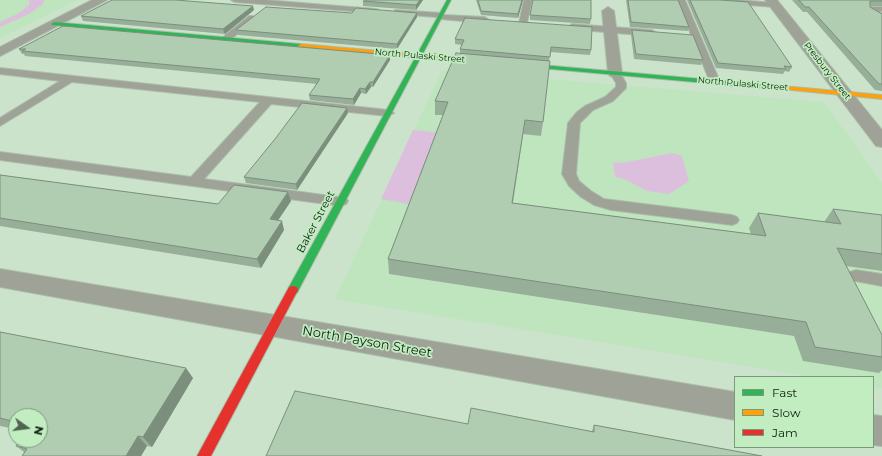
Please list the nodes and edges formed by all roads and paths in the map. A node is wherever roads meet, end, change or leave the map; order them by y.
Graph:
1 (102, 0) edge
2 (235, 0) edge
3 (449, 0) edge
4 (528, 0) edge
5 (681, 0) edge
6 (706, 0) edge
7 (273, 1) edge
8 (773, 2) edge
9 (882, 9) edge
10 (608, 11) dead end
11 (440, 16) junction
12 (882, 18) edge
13 (491, 21) edge
14 (523, 23) edge
15 (54, 24) junction
16 (562, 26) edge
17 (610, 30) junction
18 (665, 34) edge
19 (226, 39) junction
20 (0, 52) edge
21 (419, 56) junction
22 (490, 62) edge
23 (513, 64) edge
24 (0, 71) edge
25 (615, 73) junction
26 (70, 79) junction
27 (715, 82) junction
28 (844, 93) junction
29 (882, 97) edge
30 (268, 100) junction
31 (388, 112) junction
32 (0, 123) edge
33 (882, 142) edge
34 (0, 156) edge
35 (194, 182) junction
36 (340, 202) junction
37 (732, 220) dead end
38 (856, 276) dead end
39 (0, 278) edge
40 (882, 280) edge
41 (274, 326) junction
42 (734, 406) edge
43 (204, 456) edge

1 - 15 street
2 - 7 lane
3 - 11 street, Baker Street
4 - 14 lane
5 - 27 lane
6 - 8 lane
7 - 11 lane
7 - 19 lane
8 - 28 street, Presbury Street
9 - 12 lane
10 - 17 street
11 - 13 lane
11 - 21 street, Baker Street
15 - 19 street, North Pulaski Street
15 - 20 street
16 - 17 lane
17 - 18 lane
17 - 25 street
19 - 21 street, North Pulaski Street
21 - 22 street, North Pulaski Street
21 - 31 street, Baker Street
23 - 25 street, North Pulaski Street
24 - 26 lane
25 - 27 street, North Pulaski Street
25 - 37 lane
26 - 30 lane
26 - 32 lane
27 - 28 street, North Pulaski Street
28 - 29 street, North Pulaski Street
28 - 33 street, Presbury Street
30 - 31 lane
30 - 35 lane
31 - 36 street, Baker Street
34 - 35 lane
35 - 36 lane
36 - 41 street, Baker Street
38 - 40 lane
39 - 41 street, North Payson Street
41 - 42 street, North Payson Street
41 - 43 street, Baker Street

